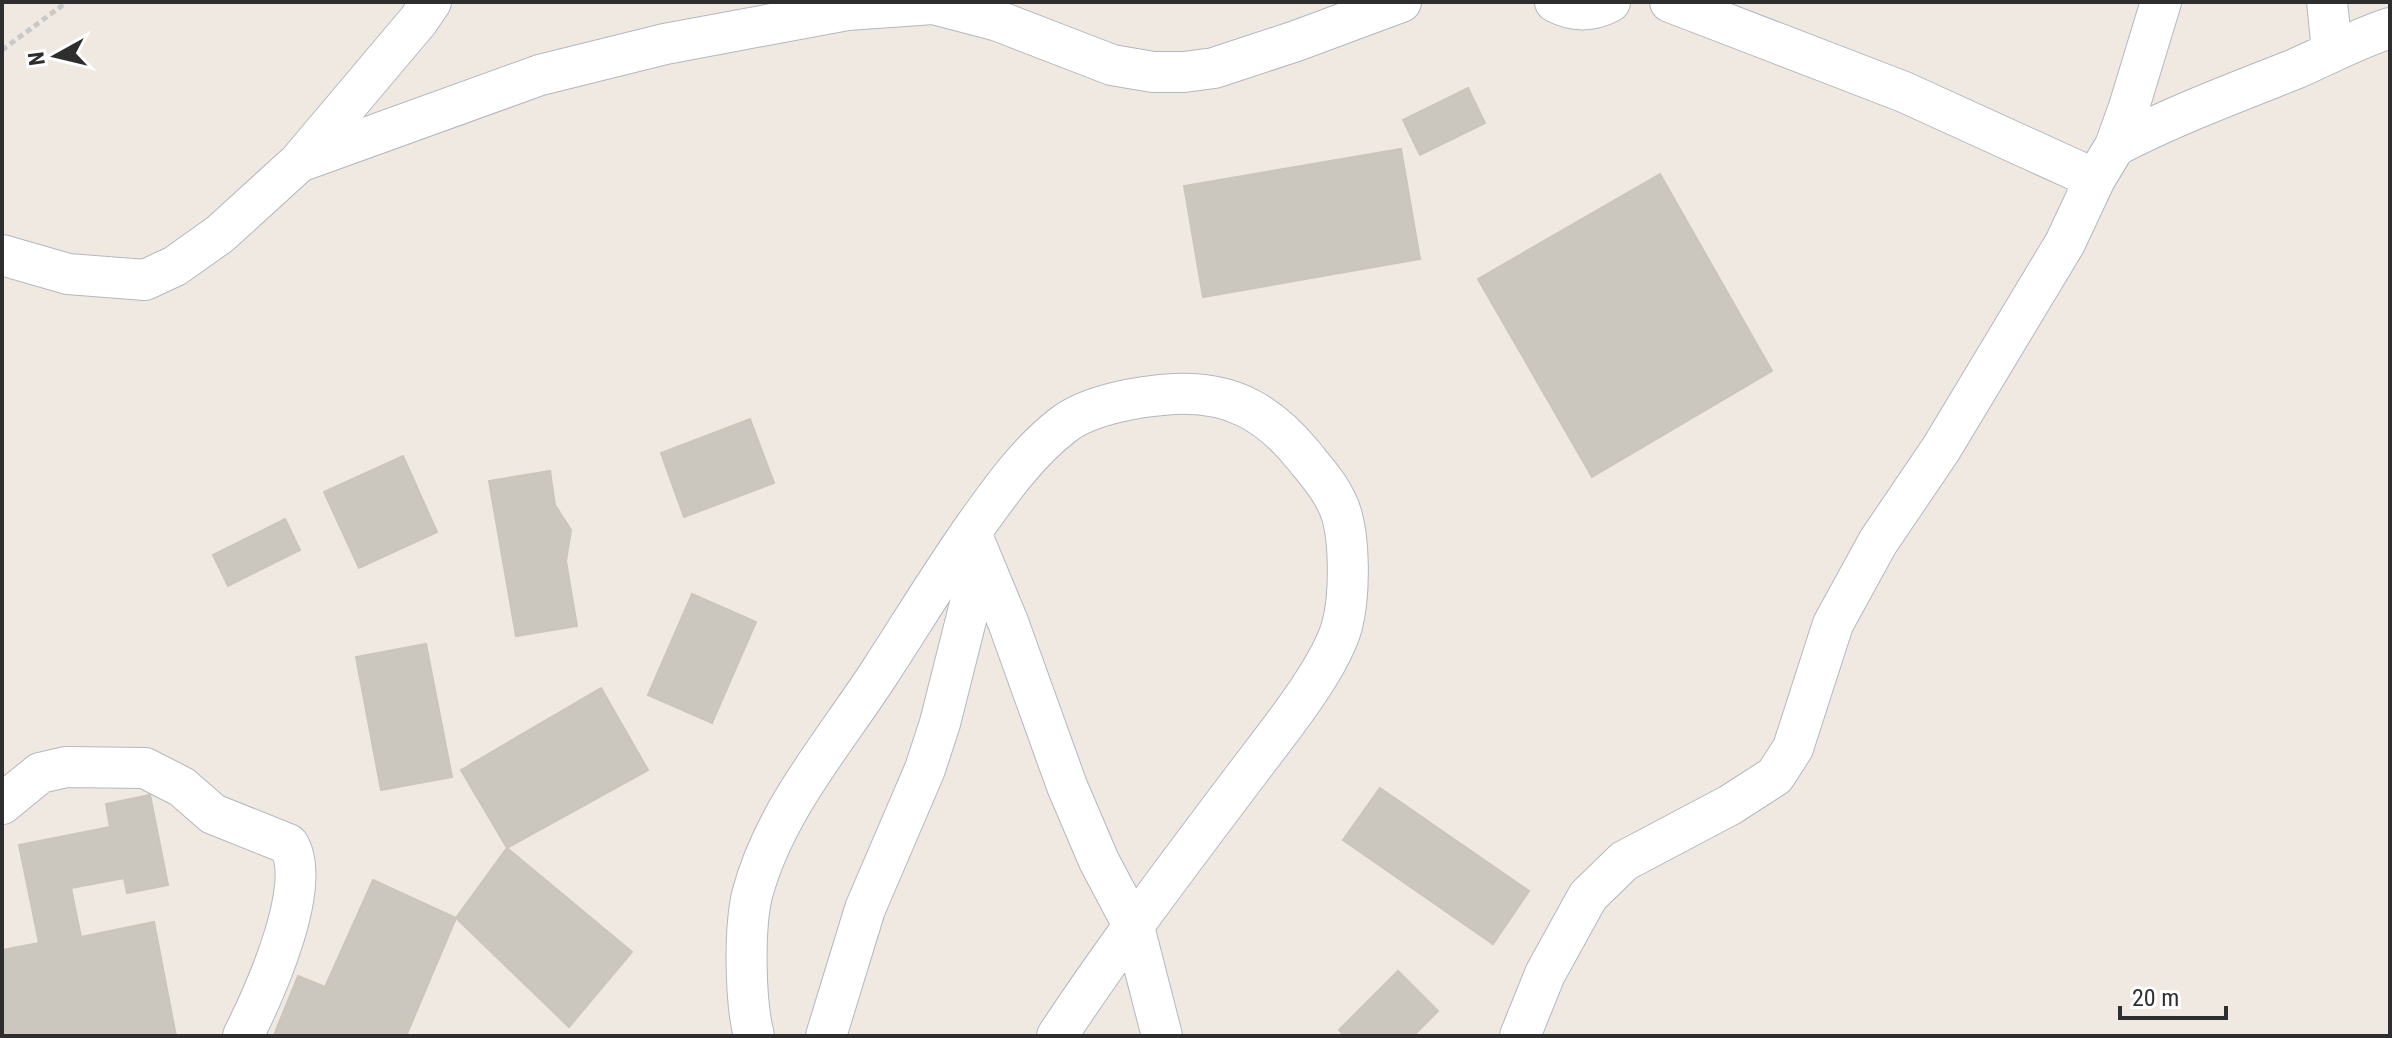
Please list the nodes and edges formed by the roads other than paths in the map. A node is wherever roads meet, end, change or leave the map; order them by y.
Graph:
1 (431, 2) edge
2 (1401, 2) edge
3 (1555, 2) edge
4 (1610, 2) edge
5 (1670, 2) edge
6 (2161, 2) edge
7 (2327, 2) edge
8 (2390, 28) edge
9 (2332, 50) junction
10 (299, 162) junction
11 (2105, 163) junction
12 (2, 255) edge
13 (971, 533) junction
14 (2, 804) edge
15 (1134, 927) junction
16 (255, 1027) edge
17 (754, 1036) edge
18 (826, 1036) edge
19 (1057, 1036) edge
20 (1162, 1036) edge
21 (1520, 1036) edge

1 - 10 street
2 - 10 street
3 - 4 street
5 - 11 street
6 - 11 street
7 - 9 street
8 - 9 street
9 - 11 street
10 - 12 street
11 - 21 street
13 - 15 street
13 - 15 street
13 - 17 street
13 - 18 street
14 - 16 street
15 - 19 street
15 - 20 street

